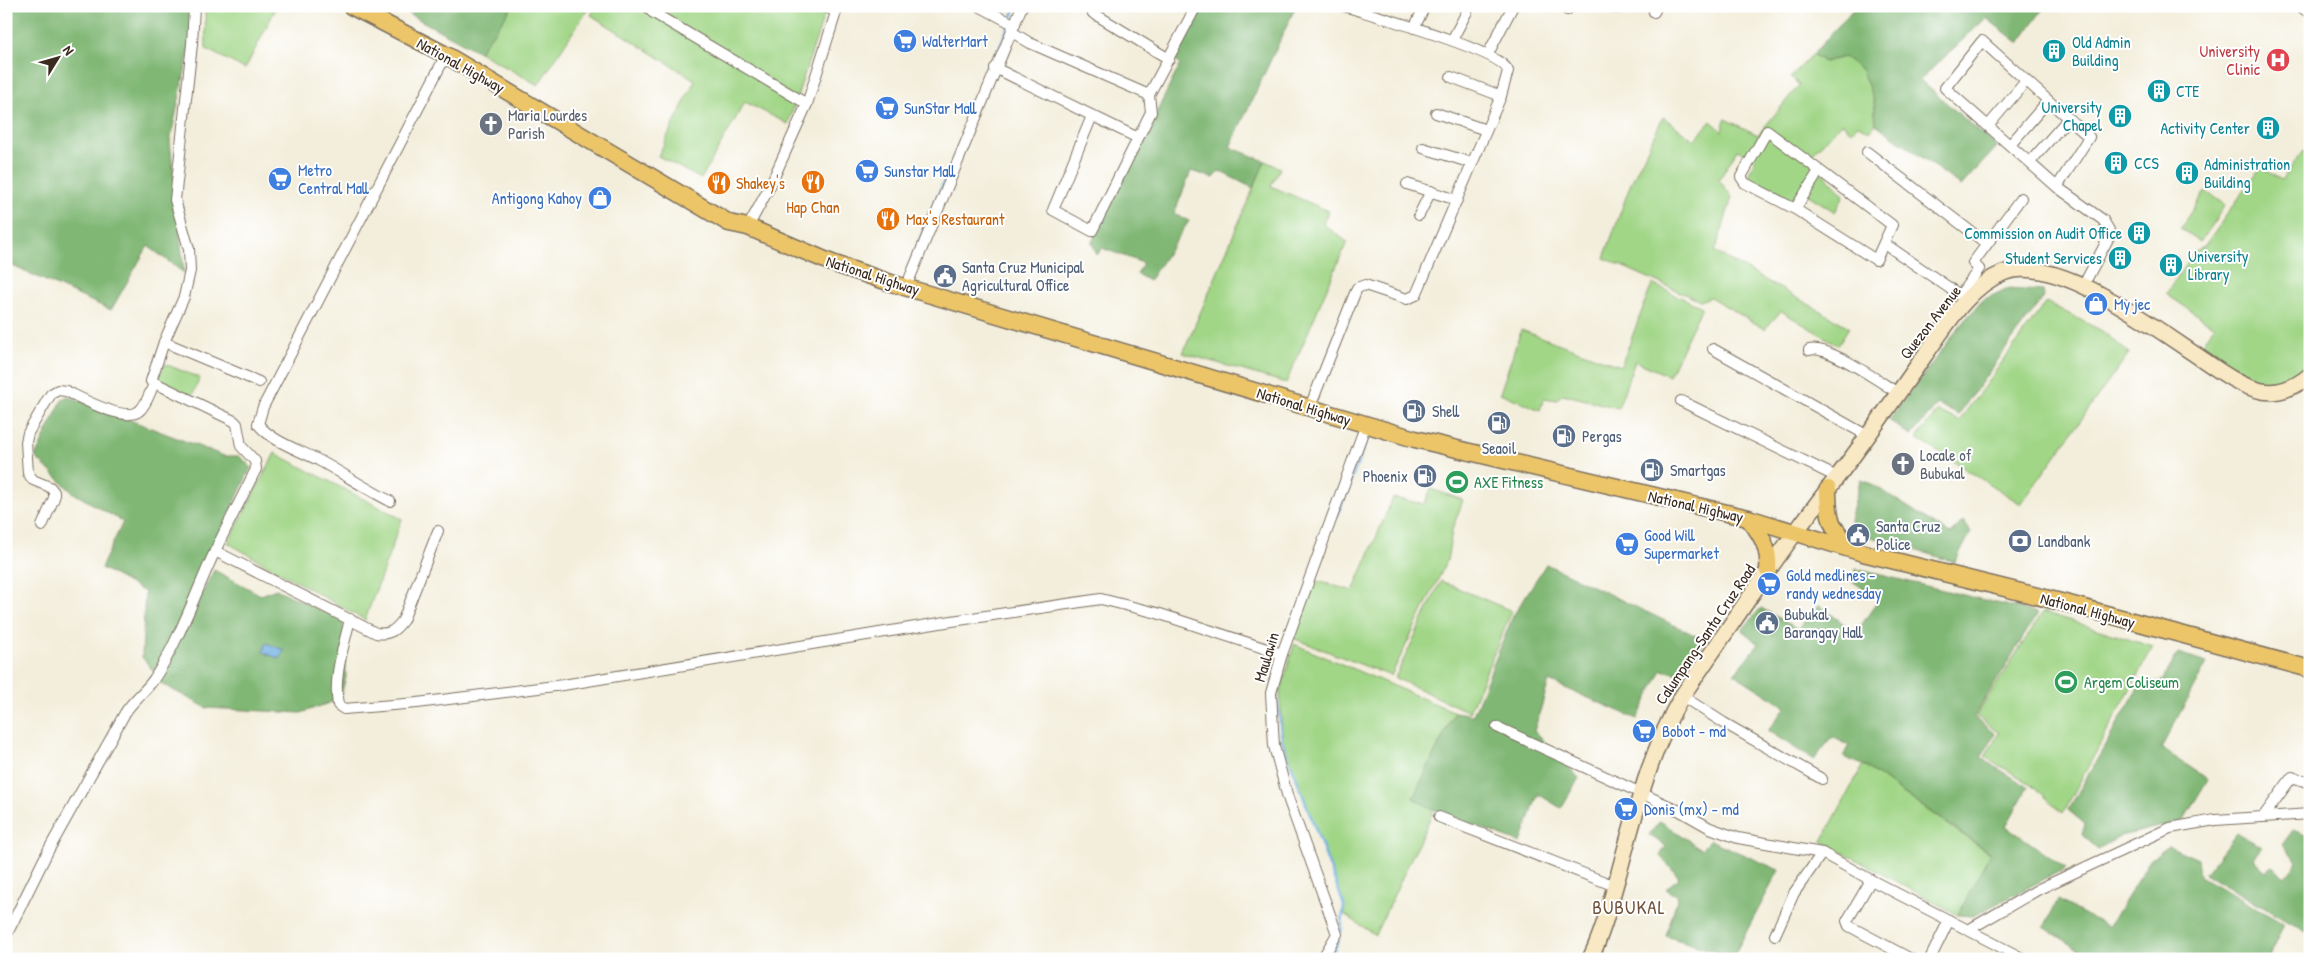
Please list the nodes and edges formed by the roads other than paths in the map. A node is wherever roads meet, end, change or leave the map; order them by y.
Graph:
1 (194, 6) edge
2 (648, 6) edge
3 (825, 6) edge
4 (979, 6) edge
5 (1022, 6) edge
6 (1096, 6) edge
7 (1187, 6) edge
8 (1344, 6) edge
9 (1425, 6) edge
10 (1470, 6) edge
11 (1514, 6) edge
12 (361, 9) edge
13 (837, 9) edge
14 (1378, 11) edge
15 (1013, 28) junction
16 (1414, 28) junction
17 (1452, 40) junction
18 (1488, 54) junction
19 (446, 55) junction
20 (1169, 59) junction
21 (995, 68) junction
22 (1451, 77) dead end
23 (2026, 81) junction
24 (1149, 95) junction
25 (1500, 96) junction
26 (2048, 101) junction
27 (807, 104) junction
28 (1436, 113) dead end
29 (1092, 116) junction
30 (2068, 119) junction
31 (1988, 126) junction
32 (1486, 130) junction
33 (1138, 138) junction
34 (2010, 145) junction
35 (1423, 148) dead end
36 (1867, 152) dead end
37 (2030, 162) junction
38 (1472, 163) junction
39 (1819, 171) junction
40 (1407, 184) dead end
41 (2058, 187) junction
42 (1431, 192) junction
43 (2021, 198) dead end
44 (1457, 200) junction
45 (1795, 209) junction
46 (1419, 215) dead end
47 (748, 227) junction
48 (1885, 244) junction
49 (1987, 244) junction
50 (906, 286) junction
51 (2083, 286) junction
52 (1963, 298) junction
53 (164, 342) junction
54 (1713, 349) dead end
55 (1809, 350) dead end
56 (2310, 375) edge
57 (259, 382) dead end
58 (154, 384) junction
59 (1898, 393) junction
60 (1681, 401) dead end
61 (1310, 407) junction
62 (1366, 424) junction
63 (1868, 436) junction
64 (1833, 483) junction
65 (390, 501) dead end
66 (1748, 518) junction
67 (42, 526) dead end
68 (438, 531) dead end
69 (1794, 533) junction
70 (215, 551) junction
71 (1863, 552) junction
72 (1768, 571) junction
73 (350, 619) junction
74 (1282, 654) junction
75 (2310, 669) edge
76 (1682, 696) junction
77 (1497, 727) dead end
78 (1822, 779) dead end
79 (2310, 783) edge
80 (1642, 794) junction
81 (2310, 814) edge
82 (1439, 817) dead end
83 (2263, 817) junction
84 (1822, 853) junction
85 (1871, 880) junction
86 (1615, 886) junction
87 (1950, 920) junction
88 (1970, 930) junction
89 (1775, 935) dead end
90 (6, 936) edge
91 (1322, 959) edge
92 (1590, 959) edge
93 (1911, 959) edge
94 (1930, 959) edge
95 (2024, 959) edge

1 - 53 street
2 - 27 street
3 - 13 street
4 - 15 street
5 - 15 street
6 - 20 street
7 - 20 street
8 - 14 street
9 - 16 street
10 - 17 street
11 - 18 street
12 - 19 main road, National Highway
13 - 27 street
14 - 16 street
15 - 21 street
15 - 24 street
16 - 17 street
17 - 18 street
18 - 25 street
19 - 47 main road, National Highway
19 - 65 street
20 - 24 street
21 - 29 street
21 - 50 street
22 - 25 street
23 - 26 street
23 - 31 street
23 - 31 street
24 - 33 street
25 - 32 street
26 - 30 street
26 - 34 street
27 - 47 street
28 - 32 street
29 - 33 street
29 - 33 street
30 - 37 street
30 - 41 street
31 - 34 street
32 - 38 street
34 - 37 street
35 - 38 street
36 - 49 street
37 - 41 street
38 - 44 street
39 - 45 street
39 - 45 street
39 - 48 street
40 - 42 street
41 - 51 street
42 - 44 street
42 - 46 street
43 - 49 street
44 - 61 street
45 - 48 street
47 - 50 main road, National Highway
48 - 52 street
49 - 52 street
50 - 61 main road, National Highway
51 - 52 main road, Quezon Avenue
51 - 56 main road, Quezon Avenue
52 - 59 main road, Quezon Avenue
53 - 57 street
53 - 58 street
54 - 63 street
55 - 59 street
58 - 67 street
58 - 70 street
59 - 63 main road, Quezon Avenue
60 - 64 street
61 - 62 main road, National Highway
62 - 66 main road, National Highway
62 - 74 street, Maulawin
63 - 64 main road, Quezon Avenue
64 - 69 main road, Quezon Avenue
64 - 71 main road
66 - 69 main road, National Highway
66 - 72 main road
68 - 73 street
69 - 71 main road, National Highway
69 - 72 main road, Calumpang-Santa Cruz Road
70 - 73 street
70 - 90 street
71 - 75 main road, National Highway
72 - 76 main road, Calumpang-Santa Cruz Road
73 - 74 street
74 - 91 street, Maulawin
76 - 78 street
76 - 80 main road, Calumpang-Santa Cruz Road
77 - 80 street
79 - 83 street
80 - 84 street
80 - 86 main road, Calumpang-Santa Cruz Road
81 - 83 street
82 - 86 street
83 - 88 street
84 - 85 street
84 - 89 street
85 - 87 street
85 - 93 street
86 - 92 main road, Calumpang-Santa Cruz Road
87 - 88 street
87 - 94 street
88 - 95 street

